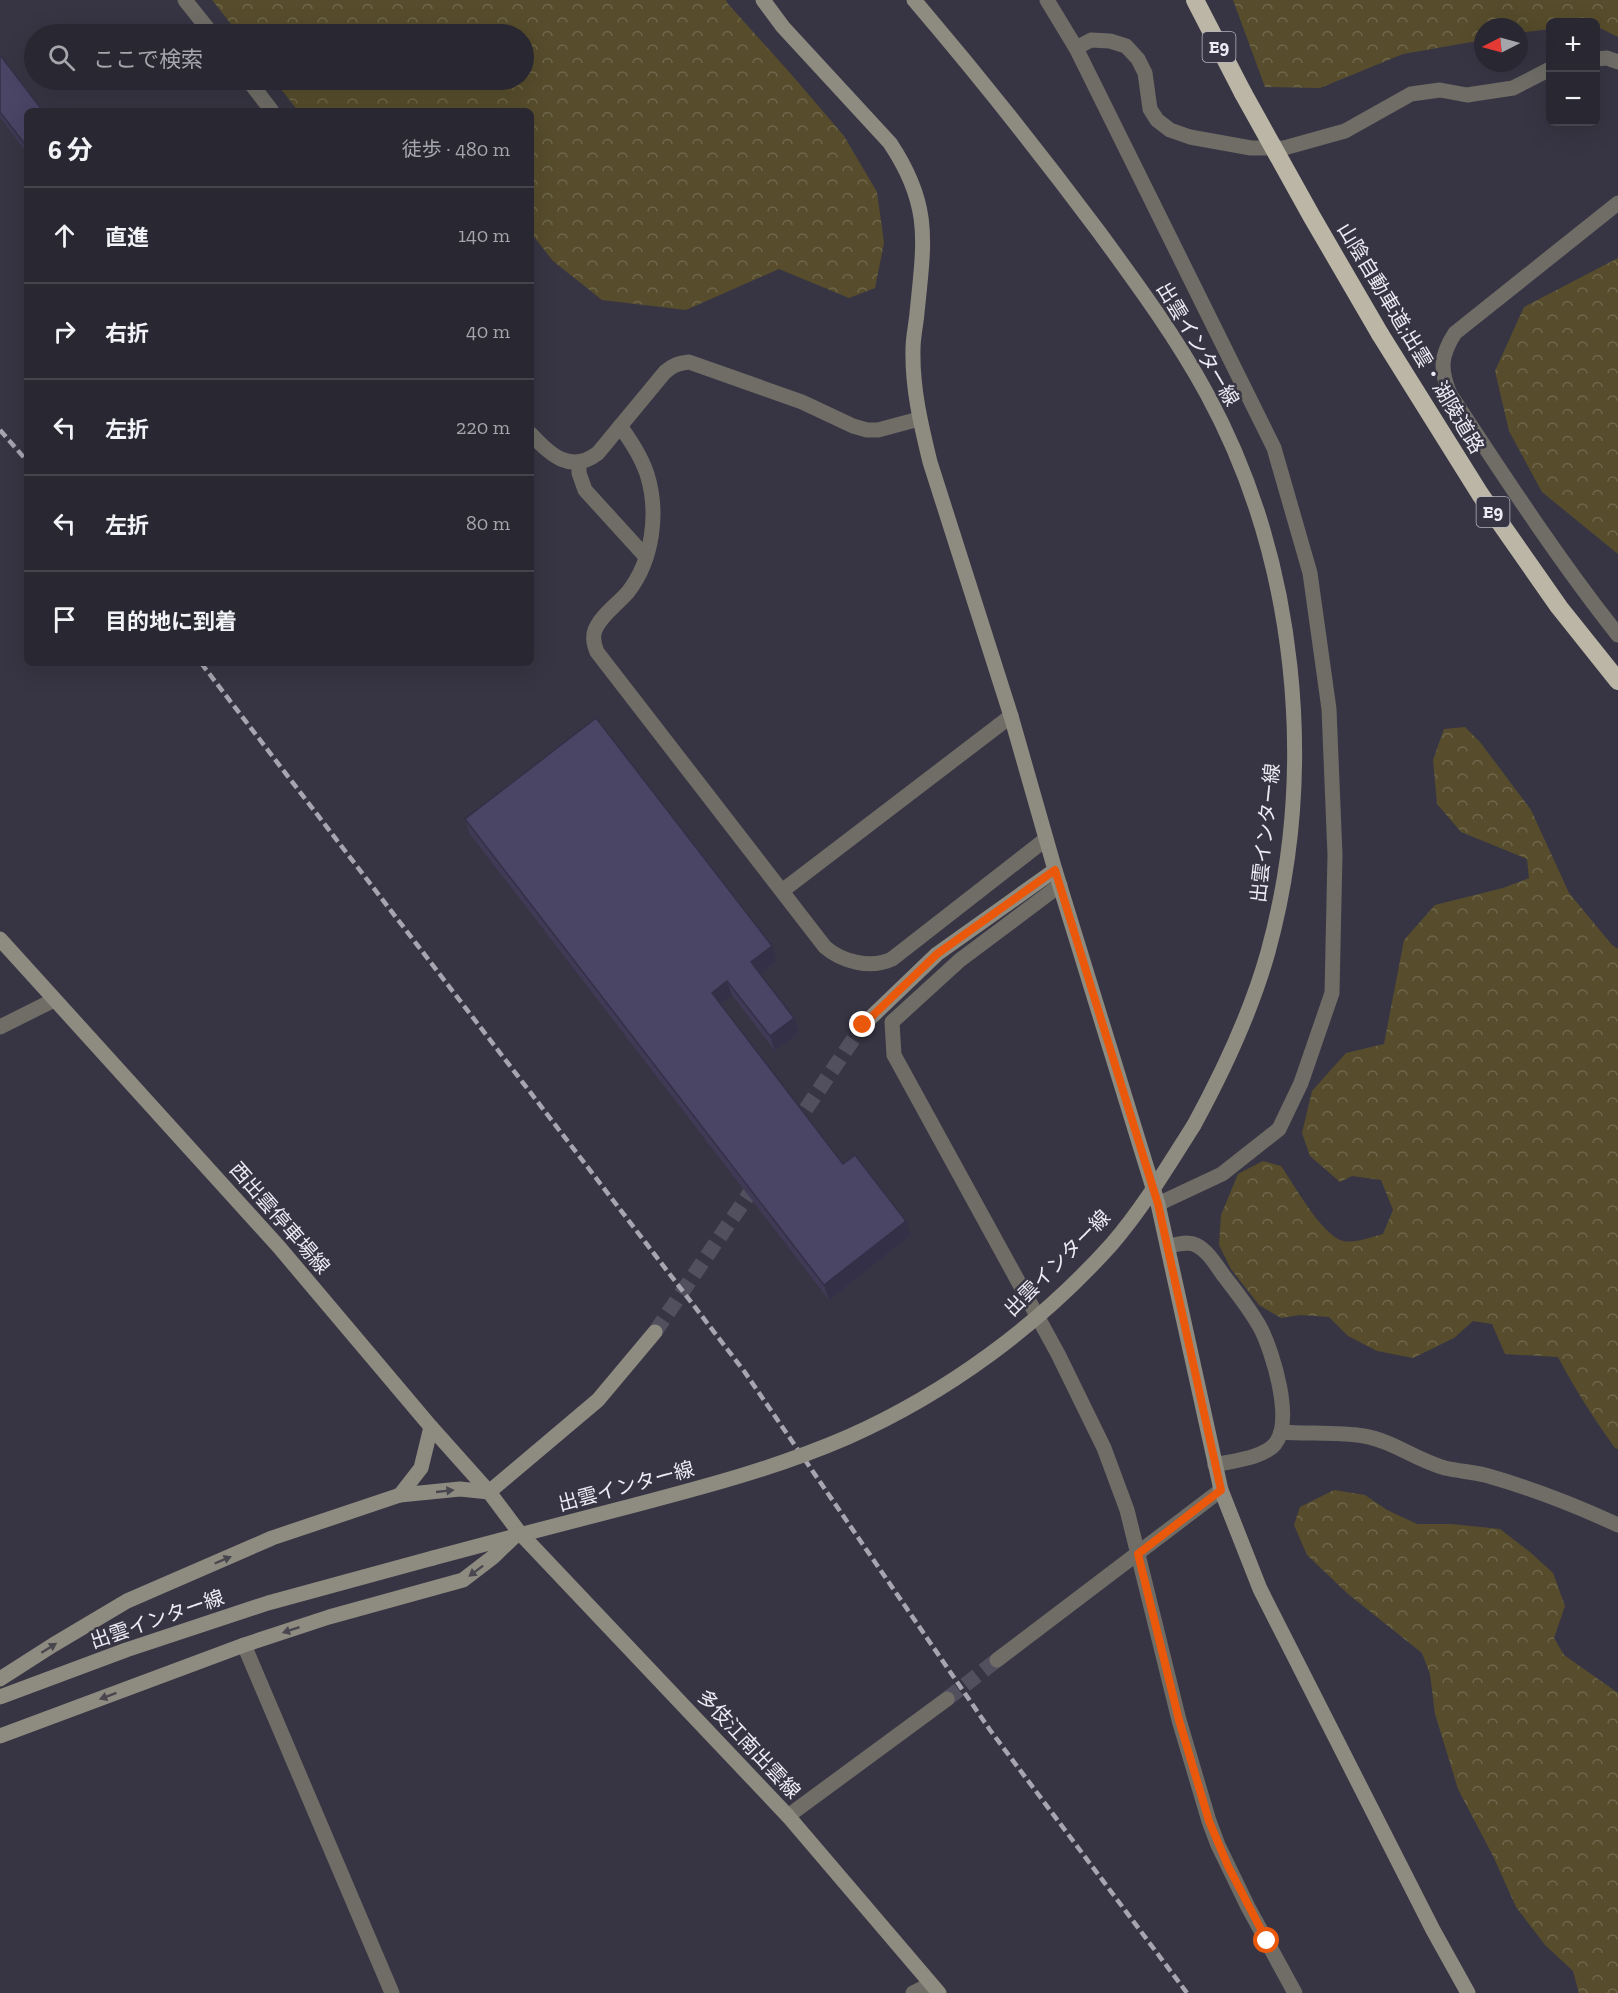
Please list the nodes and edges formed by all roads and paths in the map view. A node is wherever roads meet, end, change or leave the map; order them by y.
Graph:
1 (185, 0) edge
2 (763, 0) edge
3 (914, 0) edge
4 (1047, 0) edge
5 (1195, 0) edge
6 (204, 24) edge
7 (1077, 48) junction
8 (1600, 59) edge
9 (1618, 62) edge
10 (1546, 72) edge
11 (256, 90) edge
12 (270, 108) edge
13 (1618, 203) edge
14 (919, 419) junction
15 (620, 426) junction
16 (534, 437) edge
17 (579, 463) junction
18 (646, 557) junction
19 (1618, 635) edge
20 (1618, 681) edge
21 (1011, 716) junction
22 (1046, 839) junction
23 (1055, 870) junction
24 (1060, 885) junction
25 (782, 891) junction
26 (0, 939) edge
27 (54, 1000) junction
28 (863, 1025) tunnel mouth
29 (0, 1027) edge
30 (1158, 1204) junction
31 (1169, 1246) junction
32 (655, 1332) tunnel mouth
33 (431, 1427) junction
34 (1281, 1432) junction
35 (1215, 1465) junction
36 (1221, 1490) junction
37 (489, 1492) junction
38 (400, 1495) junction
39 (1618, 1525) edge
40 (519, 1532) junction
41 (1138, 1554) junction
42 (244, 1645) junction
43 (997, 1660) tunnel mouth
44 (0, 1679) edge
45 (0, 1697) edge
46 (947, 1699) tunnel mouth
47 (0, 1736) edge
48 (788, 1816) junction
49 (935, 1989) edge
50 (392, 1993) edge
51 (913, 1993) edge
52 (1296, 1993) edge
53 (1468, 1993) edge

1 - 6 street
2 - 14 main road
3 - 45 main road, 出雲インター線, bridge
4 - 7 street
5 - 20 highway, 山陰自動車道;出雲・湖陵道路 / E9, bridge
7 - 10 street
7 - 30 street
8 - 9 street
11 - 12 street
13 - 19 street
14 - 15 street
14 - 21 main road
15 - 17 street
15 - 18 street
16 - 17 street
17 - 18 street
18 - 25 street
21 - 22 main road
21 - 25 street
22 - 23 main road
22 - 25 street
23 - 24 main road
23 - 28 main road
24 - 30 main road
24 - 41 street
26 - 27 main road, 西出雲停車場線
27 - 29 street
27 - 33 main road, 西出雲停車場線
30 - 31 main road
31 - 34 street
31 - 35 main road
32 - 37 main road
33 - 37 main road, 西出雲停車場線
33 - 38 main road
34 - 35 street
34 - 39 street
35 - 36 main road
36 - 41 street
36 - 53 main road
38 -> 37 main road
37 - 40 main road, 西出雲停車場線
44 -> 38 main road
40 -> 42 main road
40 - 48 main road, 多伎江南出雲線
41 - 43 street
41 - 52 street
42 -> 47 main road
42 - 50 street
46 - 48 street
48 - 49 main road, 多伎江南出雲線
49 - 51 street

